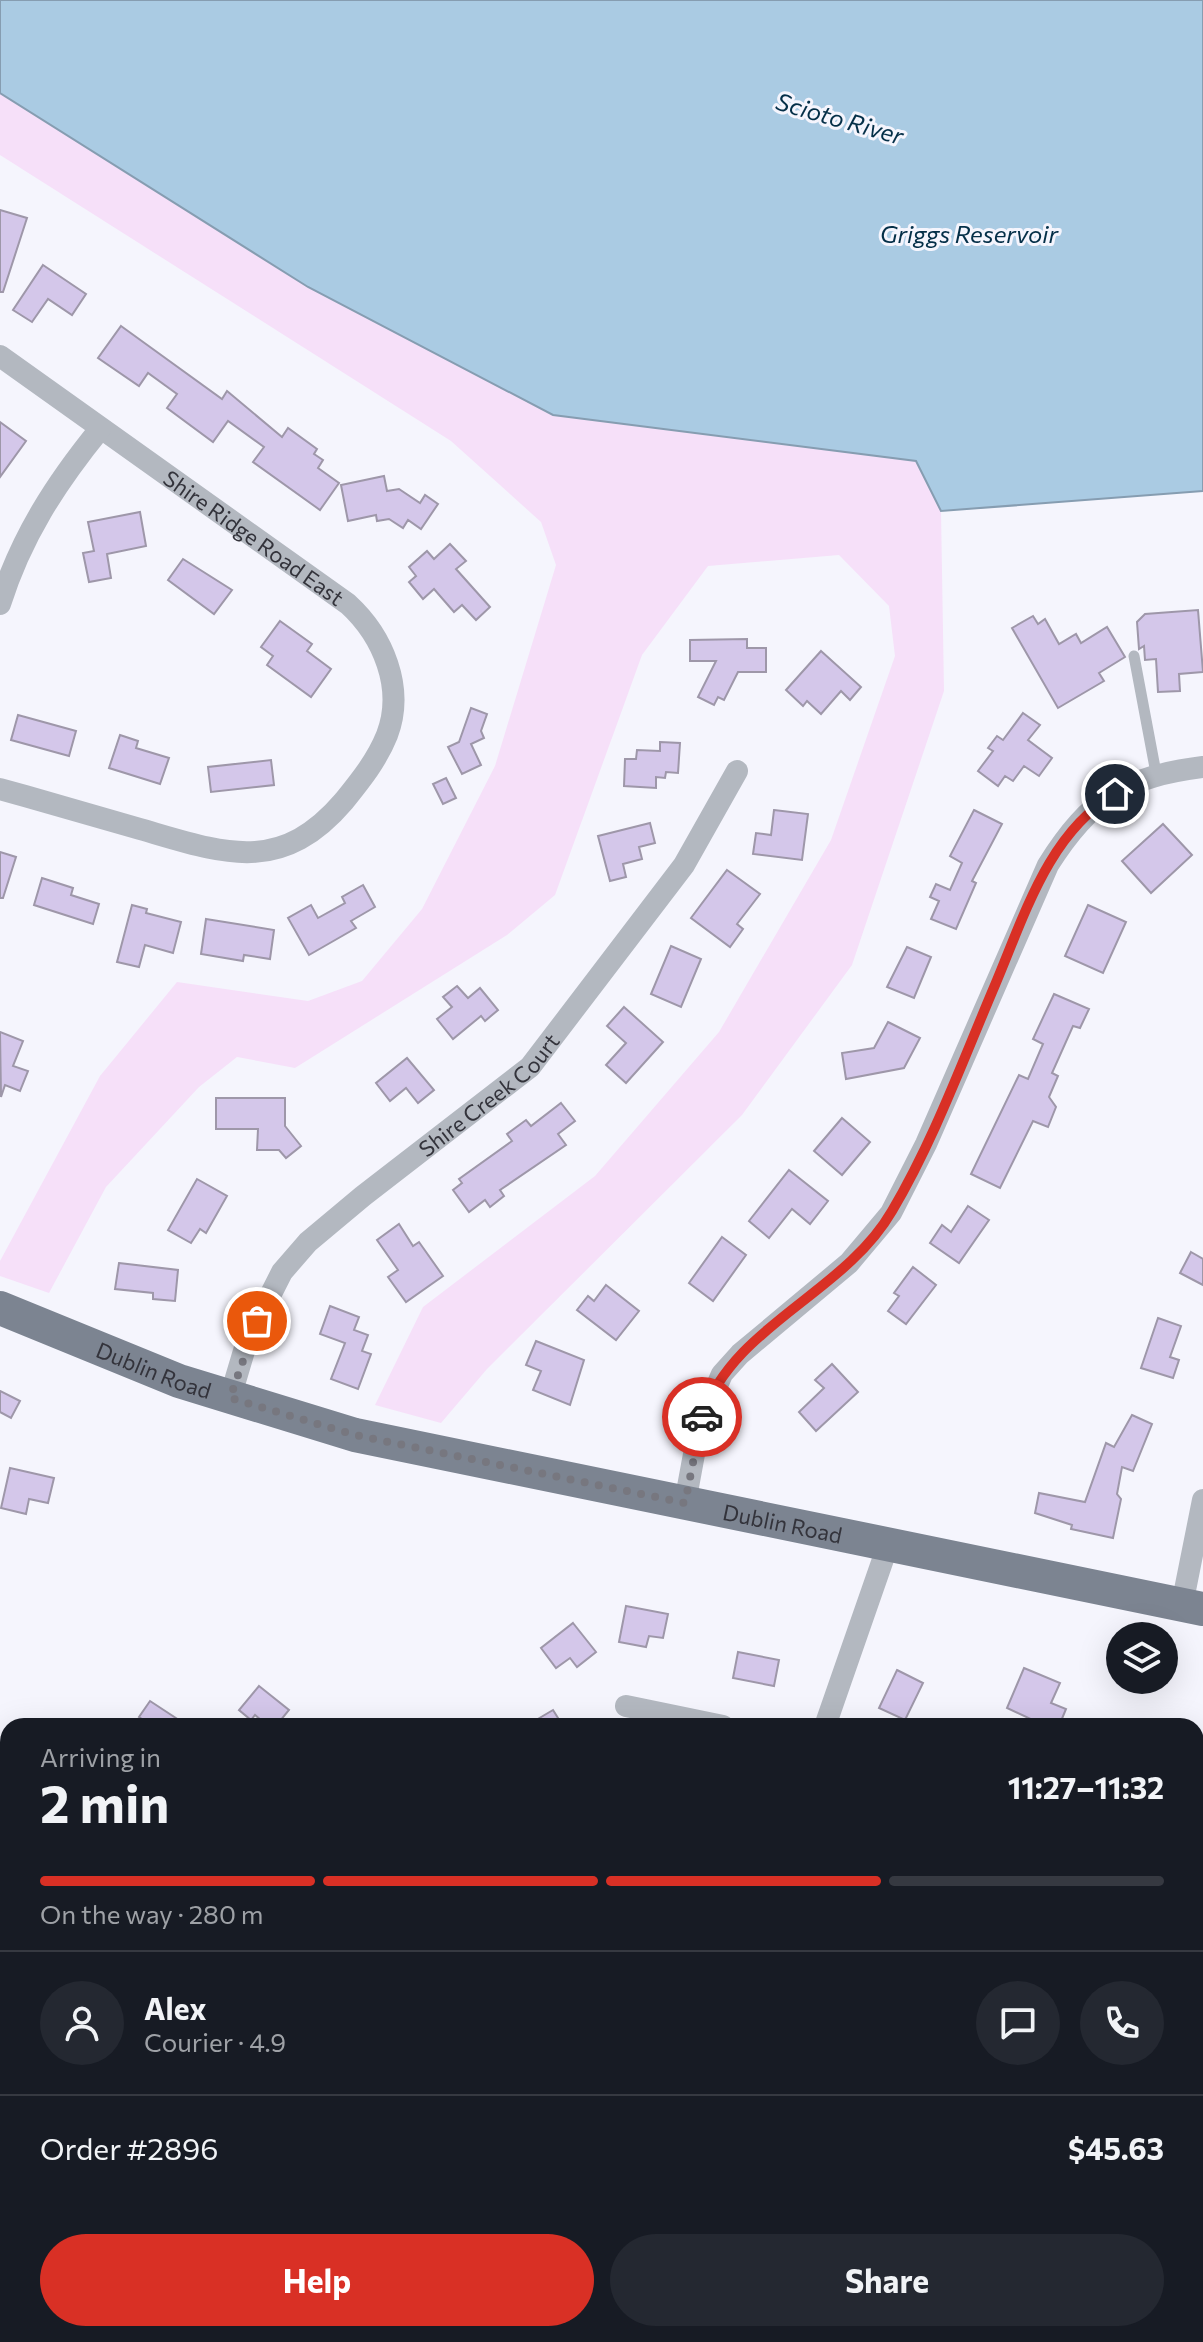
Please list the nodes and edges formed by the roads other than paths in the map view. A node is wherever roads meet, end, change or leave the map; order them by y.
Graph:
1 (0, 356) edge
2 (100, 429) junction
3 (0, 604) edge
4 (1134, 656) dead end
5 (1203, 767) edge
6 (737, 771) dead end
7 (1156, 773) junction
8 (0, 789) edge
9 (0, 1308) edge
10 (230, 1398) junction
11 (1203, 1500) edge
12 (685, 1503) junction
13 (888, 1545) junction
14 (1193, 1607) edge
15 (626, 1706) dead end
16 (684, 1718) edge
17 (828, 1718) edge

1 - 2 street, Shire Ridge Road East
2 - 3 street
2 - 8 street, Shire Ridge Road East
4 - 7 lane
5 - 7 street
6 - 10 street, Shire Creek Court
7 - 12 street
9 - 10 main road, Dublin Road
10 - 12 main road, Dublin Road
11 - 14 street
12 - 13 main road, Dublin Road
13 - 14 main road, Dublin Road
13 - 17 street
15 - 16 street

